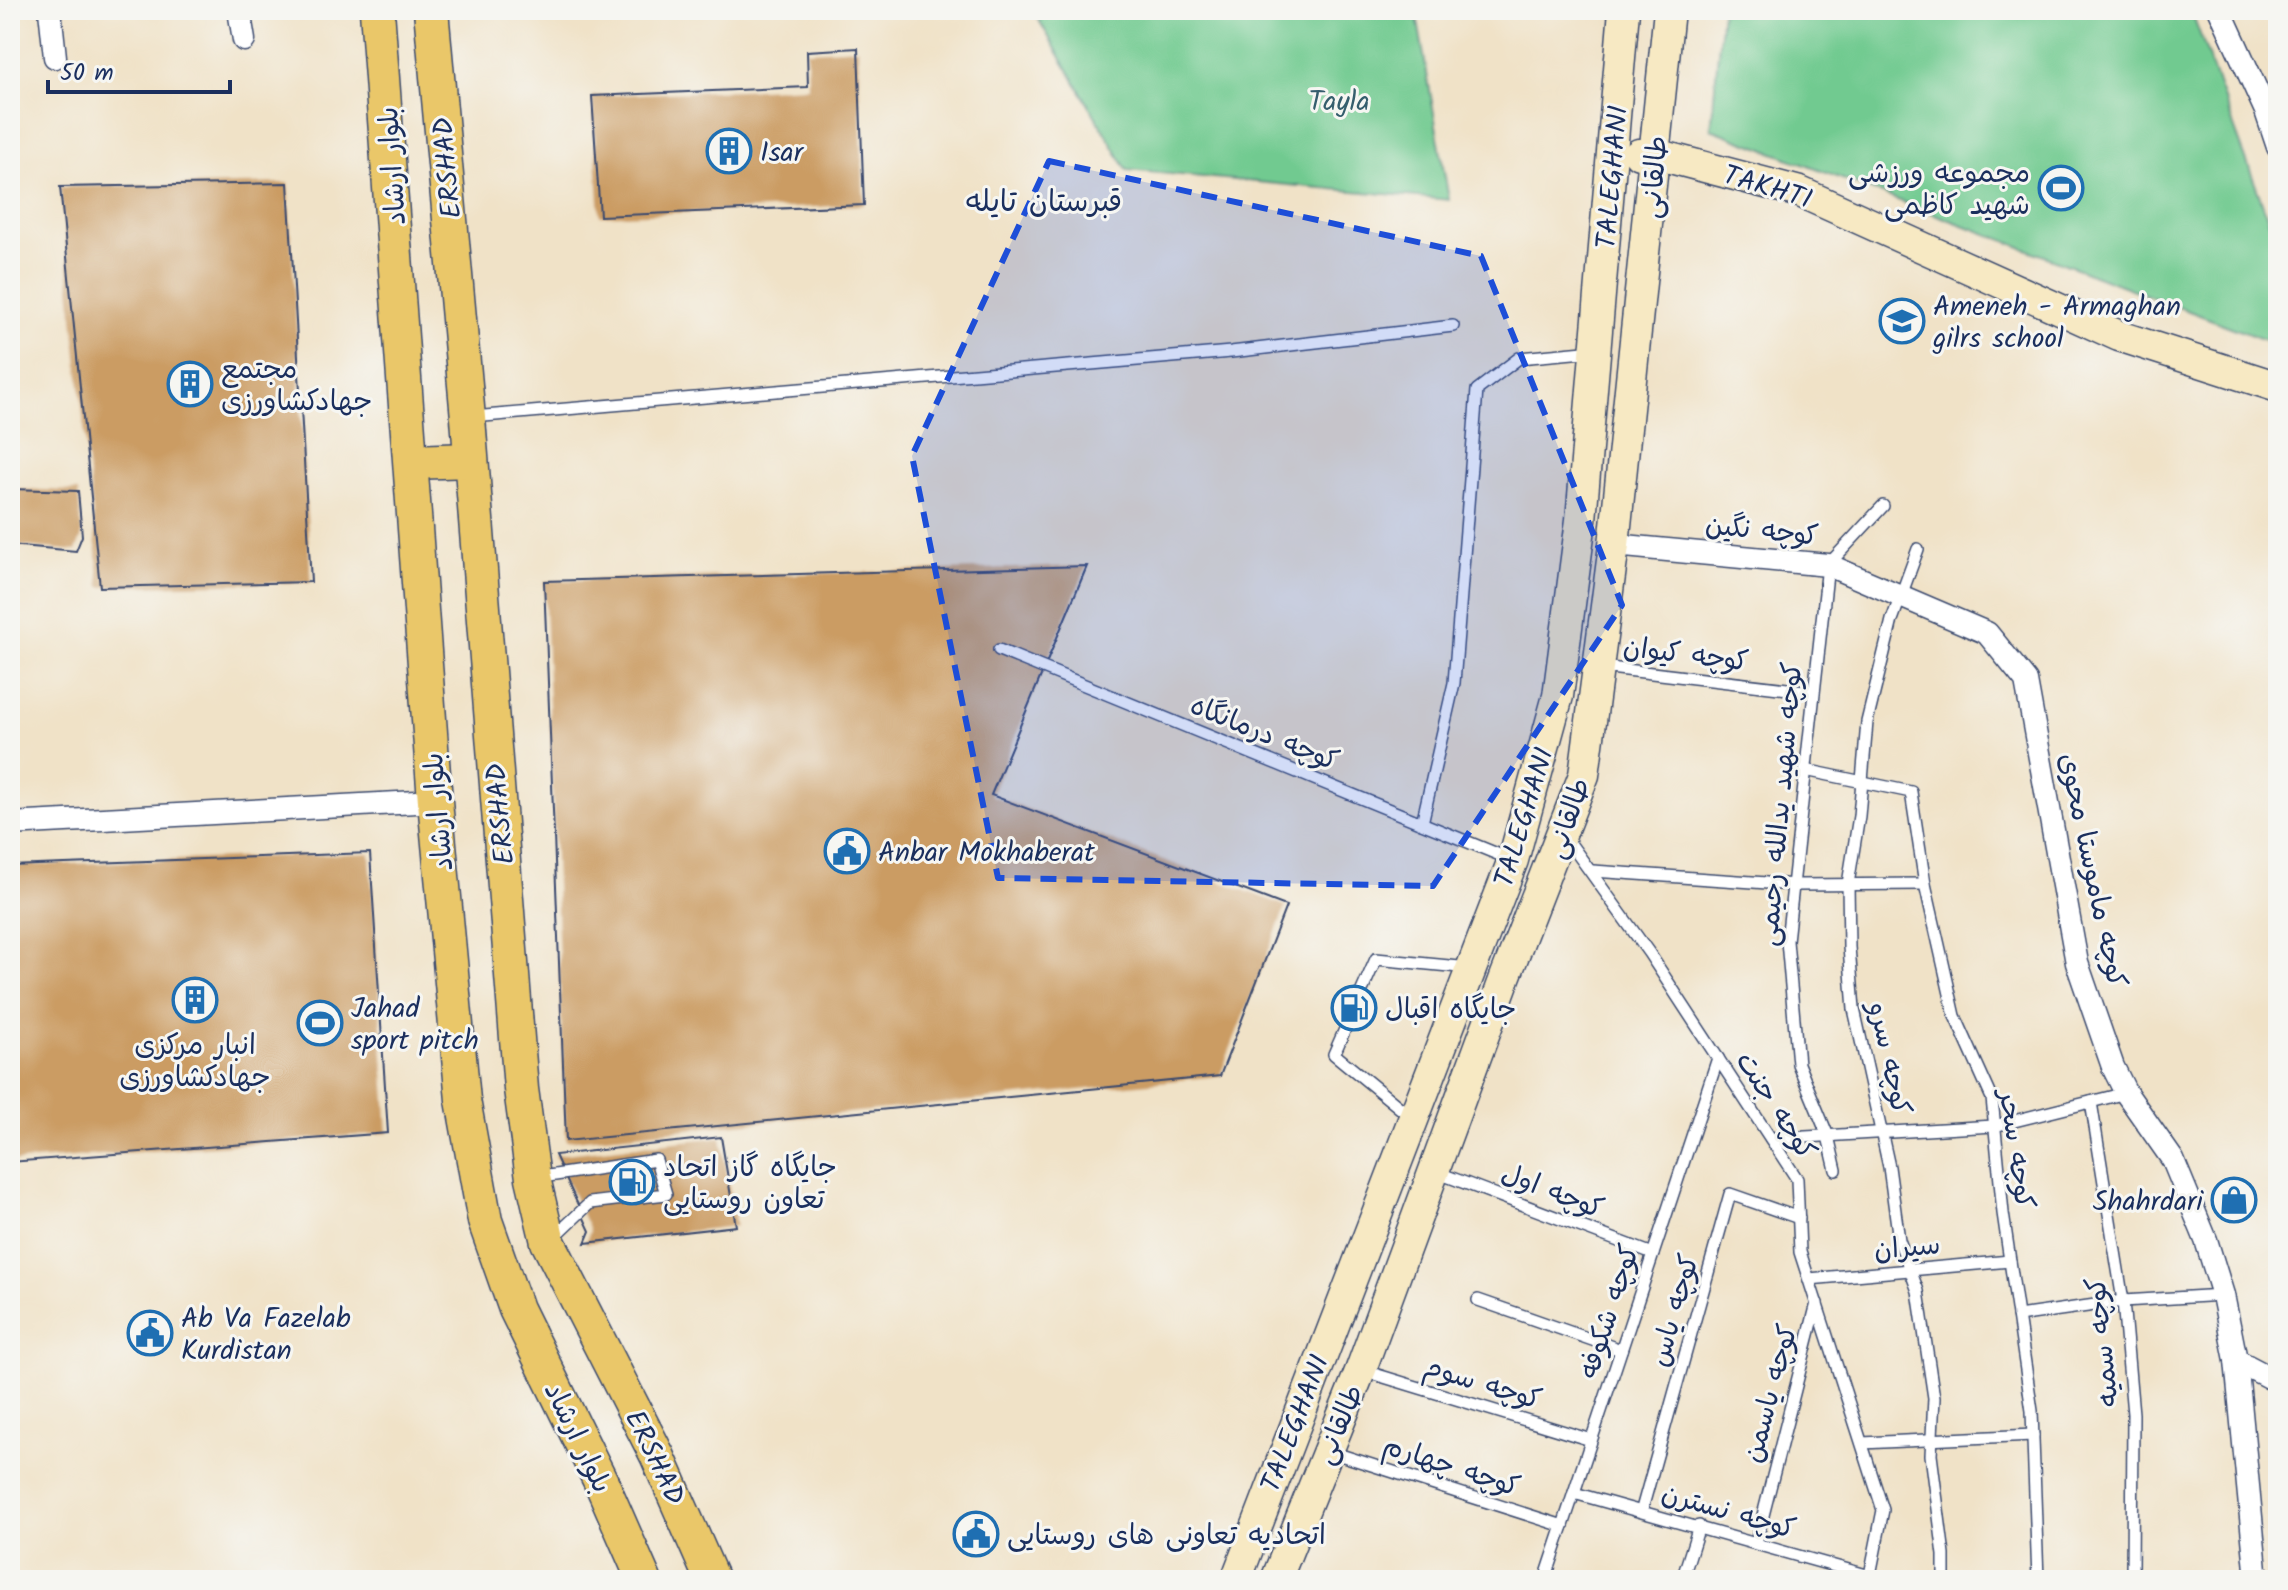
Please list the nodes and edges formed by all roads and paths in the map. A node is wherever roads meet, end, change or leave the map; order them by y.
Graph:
1 (50, 10) edge
2 (239, 10) edge
3 (377, 10) edge
4 (431, 10) edge
5 (1624, 10) edge
6 (1669, 10) edge
7 (2220, 10) edge
8 (244, 40) dead end
9 (55, 57) dead end
10 (2272, 110) edge
11 (2278, 147) edge
12 (1613, 153) junction
13 (1655, 154) junction
14 (1453, 326) dead end
15 (1595, 351) junction
16 (2278, 387) edge
17 (468, 418) junction
18 (470, 460) junction
19 (412, 462) junction
20 (1883, 506) dead end
21 (1614, 545) junction
22 (1918, 549) dead end
23 (1828, 565) junction
24 (1901, 596) junction
25 (1987, 633) joint
26 (999, 650) dead end
27 (1600, 667) junction
28 (1813, 692) junction
29 (1805, 770) junction
30 (1862, 781) junction
31 (435, 801) junction
32 (1422, 823) junction
33 (10, 824) edge
34 (1563, 834) junction
35 (1513, 860) junction
36 (1593, 871) junction
37 (1848, 884) junction
38 (1925, 884) junction
39 (1796, 885) junction
40 (1471, 968) junction
41 (1718, 1058) junction
42 (2126, 1093) junction
43 (2091, 1102) junction
44 (1412, 1118) junction
45 (1994, 1126) junction
46 (1883, 1132) junction
47 (1828, 1136) junction
48 (1771, 1139) junction
49 (1836, 1170) dead end
50 (1436, 1172) junction
51 (533, 1178) junction
52 (1799, 1218) junction
53 (548, 1242) junction
54 (1653, 1254) junction
55 (2010, 1261) junction
56 (1910, 1270) junction
57 (1809, 1279) junction
58 (2223, 1295) junction
59 (1478, 1300) dead end
60 (2123, 1301) junction
61 (1817, 1303) junction
62 (2018, 1316) junction
63 (1621, 1350) junction
64 (2236, 1360) junction
65 (1361, 1369) junction
66 (2278, 1382) edge
67 (2033, 1435) junction
68 (1591, 1440) junction
69 (1933, 1440) junction
70 (1862, 1443) junction
71 (1327, 1451) junction
72 (1574, 1493) junction
73 (1642, 1509) junction
74 (1563, 1526) junction
75 (1699, 1526) junction
76 (1756, 1543) junction
77 (1870, 1578) edge
78 (644, 1580) edge
79 (712, 1580) edge
80 (1236, 1580) edge
81 (1276, 1580) edge
82 (1545, 1580) edge
83 (1682, 1580) edge
84 (1944, 1580) edge
85 (2038, 1580) edge
86 (2132, 1580) edge
87 (2257, 1580) edge

1 - 9 street
2 - 8 street
3 - 19 main road, بلوار ارشاد
4 - 17 main road, ERSHAD
5 - 12 main road, TALEGHANI
6 - 13 main road, طالقانی
7 - 10 street
10 - 11 street
12 - 13 main road, TAKHTI
12 - 15 main road, TALEGHANI
13 - 16 main road, TAKHTI
13 - 21 main road, طالقانی
14 - 17 lane
15 - 32 lane
15 - 35 main road, TALEGHANI
17 - 18 main road, ERSHAD
18 - 19 main road
18 - 51 main road, ERSHAD
19 - 31 main road, بلوار ارشاد
20 - 23 lane
21 - 23 street, کوچه نگین
21 - 27 main road, طالقانی
22 - 24 lane, کوچه سرو
23 - 24 street, کوچه نگین
23 - 28 lane, کوچه شهید یدالله رحیمی
24 - 25 street, کوچه نگین
24 - 30 lane, کوچه سرو
25 - 42 street, کوچه ماموستا محوی
26 - 32 lane, کوچه درمانگاه
27 - 28 lane, کوچه کیوان
27 - 34 main road, طالقانی
28 - 29 lane, کوچه شهید یدالله رحیمی
29 - 30 lane, کوچه سحر
29 - 39 lane, کوچه شهید یدالله رحیمی
30 - 37 lane, کوچه سرو
30 - 38 lane, کوچه سحر
31 - 33 street
31 - 78 main road, بلوار ارشاد
32 - 35 lane, کوچه درمانگاه
34 - 36 lane, کوچه جنت
34 - 50 main road, طالقانی
35 - 40 main road, TALEGHANI
36 - 39 lane
36 - 41 lane, کوچه جنت
37 - 38 lane
37 - 39 lane
37 - 46 lane, کوچه سرو
38 - 45 lane, کوچه سحر
39 - 47 lane, کوچه شهید یدالله رحیمی
40 - 44 main road, TALEGHANI
40 - 44 lane
41 - 48 lane, کوچه جنت
41 - 54 lane, کوچه شکوفه
42 - 43 lane
42 - 58 street, کوچه ماموستا محوی
43 - 45 lane
43 - 60 lane, کوچه سمیه
44 - 80 main road, TALEGHANI
45 - 46 lane
45 - 55 lane, کوچه سحر
46 - 47 lane
46 - 56 lane, کوچه سرو
47 - 48 lane
47 - 49 lane, کوچه شهید یدالله رحیمی
48 - 52 lane, کوچه جنت
50 - 54 lane, کوچه اول
50 - 65 main road, طالقانی
51 - 53 main road, ERSHAD
51 - 53 lane
52 - 57 lane, کوچه جنت
52 - 73 lane, کوچه یاس
53 - 79 main road, ERSHAD
54 - 63 lane, کوچه شکوفه
55 - 56 lane, سیران
55 - 62 lane, کوچه سحر
56 - 57 lane, سیران
56 - 69 lane, کوچه سرو
57 - 61 lane, کوچه جنت
58 - 60 lane
58 - 64 street, کوچه ماموستا محوی
59 - 63 lane
60 - 62 lane
60 - 86 lane, کوچه سمیه
61 - 70 lane, کوچه جنت
61 - 76 lane, کوچه یاسمن
62 - 67 lane, کوچه سحر
63 - 68 lane, کوچه شکوفه
64 - 66 street
64 - 87 street, کوچه ماموستا محوی
65 - 68 lane, کوچه سوم
65 - 71 main road, طالقانی
67 - 69 lane
67 - 85 lane, کوچه سحر
68 - 72 lane, کوچه شکوفه
69 - 70 lane
69 - 84 lane, کوچه سرو
70 - 77 lane, کوچه جنت
71 - 74 lane, کوچه چهارم
71 - 81 main road, طالقانی
72 - 73 lane, کوچه نسترن
72 - 74 lane, کوچه شکوفه
73 - 75 lane, کوچه نسترن
74 - 82 lane, کوچه شکوفه
75 - 76 lane, کوچه نسترن
75 - 83 lane
76 - 77 lane, کوچه نسترن

